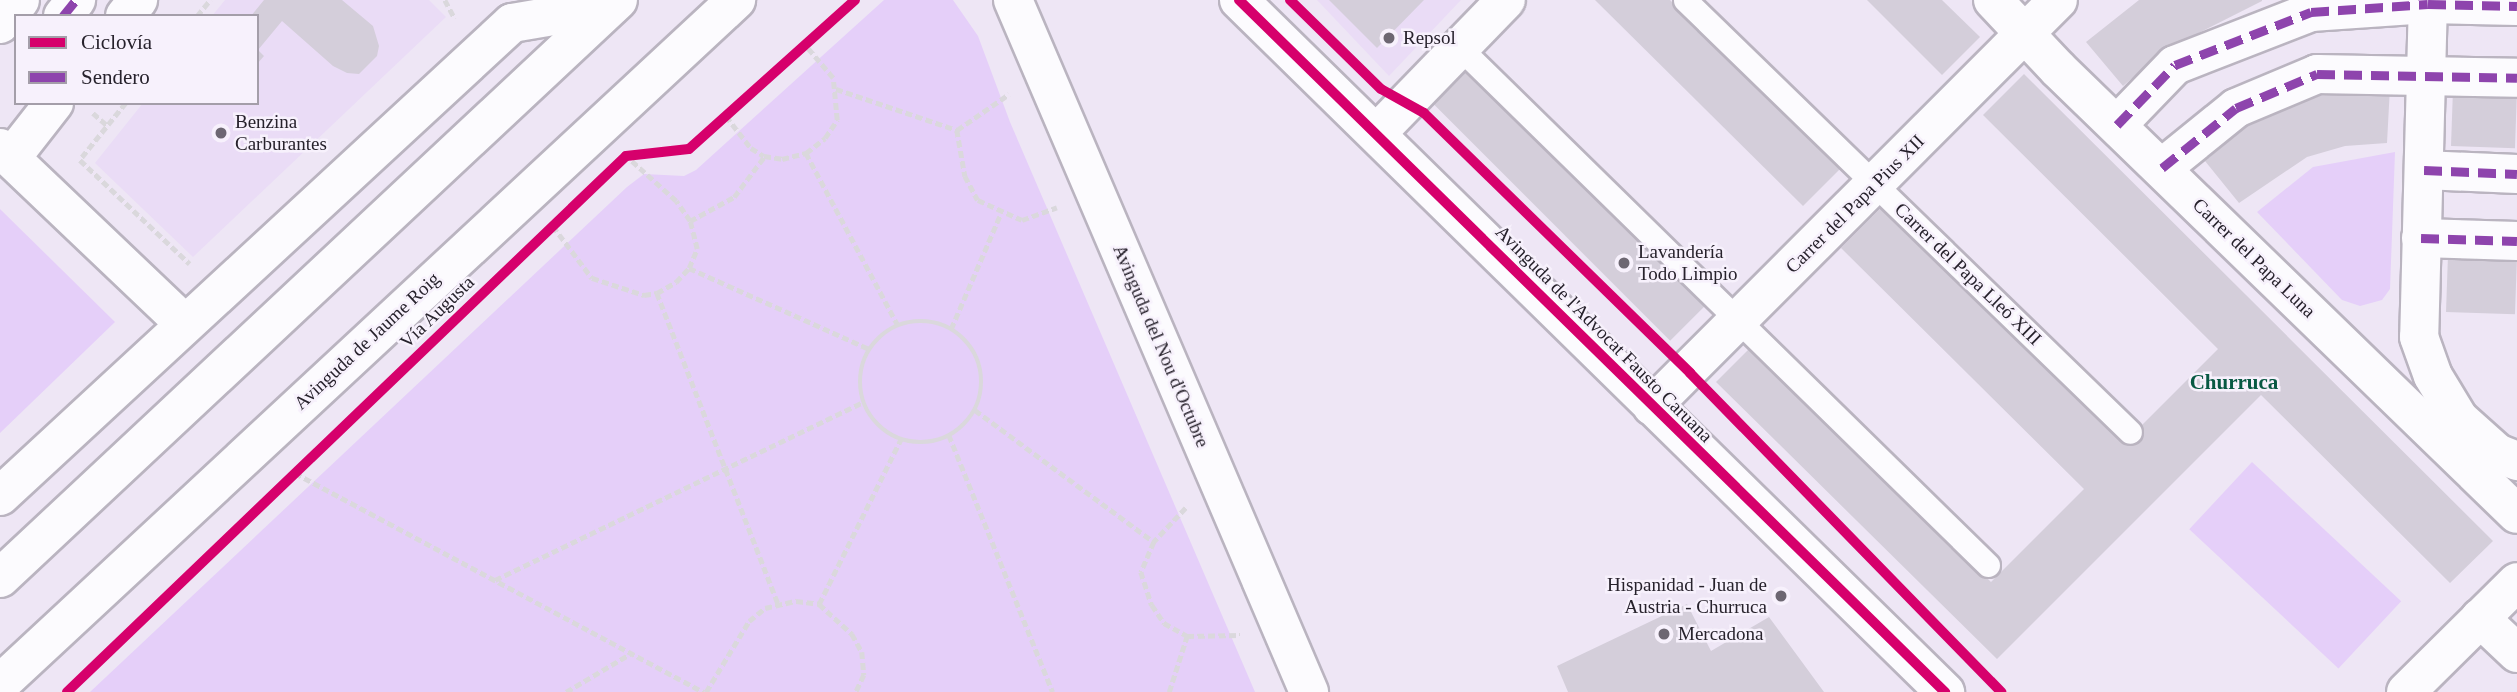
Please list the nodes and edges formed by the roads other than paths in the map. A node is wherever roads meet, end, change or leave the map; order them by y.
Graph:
1 (20, 0) edge
2 (76, 0) edge
3 (138, 0) edge
4 (736, 0) edge
5 (1013, 0) edge
6 (1239, 0) edge
7 (1507, 0) edge
8 (1685, 0) edge
9 (1993, 0) edge
10 (2058, 0) edge
11 (2428, 2) edge
12 (614, 3) edge
13 (2517, 6) edge
14 (530, 10) edge
15 (65, 14) edge
16 (127, 14) edge
17 (0, 24) edge
18 (2024, 33) junction
19 (1460, 48) junction
20 (2426, 75) junction
21 (2517, 78) edge
22 (52, 105) edge
23 (2117, 125) junction
24 (1377, 133) junction
25 (6, 153) edge
26 (2162, 168) junction
27 (2424, 170) junction
28 (2517, 174) edge
29 (1874, 183) junction
30 (2421, 238) junction
31 (2517, 241) edge
32 (1739, 322) junction
33 (185, 324) junction
34 (1652, 407) junction
35 (2130, 432) dead end
36 (2517, 461) edge
37 (0, 496) edge
38 (2517, 513) edge
39 (1988, 565) dead end
40 (0, 578) edge
41 (2517, 582) edge
42 (2480, 618) junction
43 (2517, 653) edge
44 (6, 677) edge
45 (1309, 692) edge
46 (1945, 692) edge
47 (2406, 692) edge

1 - 17 street
2 - 15 street
3 - 16 street
4 - 44 street, Avinguda de Jaume Roig
5 - 45 street, Avinguda del Nou d'Octubre
6 - 24 street, Avinguda de l'Advocat Fausto Caruana
7 - 19 street
8 - 29 lane, Carrer del Papa Lleó XIII
9 - 18 street, Carrer del Papa Luna
10 - 18 street, Carrer del Papa Pius XII
11 - 13 street
11 - 20 street
11 - 23 street
12 - 14 street
12 - 40 street
14 - 33 street
18 - 23 street, Carrer del Papa Luna
18 - 29 street, Carrer del Papa Pius XII
19 - 24 street
19 - 32 lane
20 - 21 street
20 - 26 street
20 - 27 street
22 - 25 street
23 - 26 street, Carrer del Papa Luna
24 - 34 street, Avinguda de l'Advocat Fausto Caruana
25 - 33 street
26 - 38 street, Carrer del Papa Luna
27 - 28 street
27 - 30 street
29 - 32 street, Carrer del Papa Pius XII
29 - 35 lane, Carrer del Papa Lleó XIII
30 - 31 street
30 - 36 street
32 - 34 street, Carrer del Papa Pius XII
32 - 39 lane
33 - 37 street
34 - 46 street, Avinguda de l'Advocat Fausto Caruana
41 - 42 street
42 - 43 street
42 - 47 street

